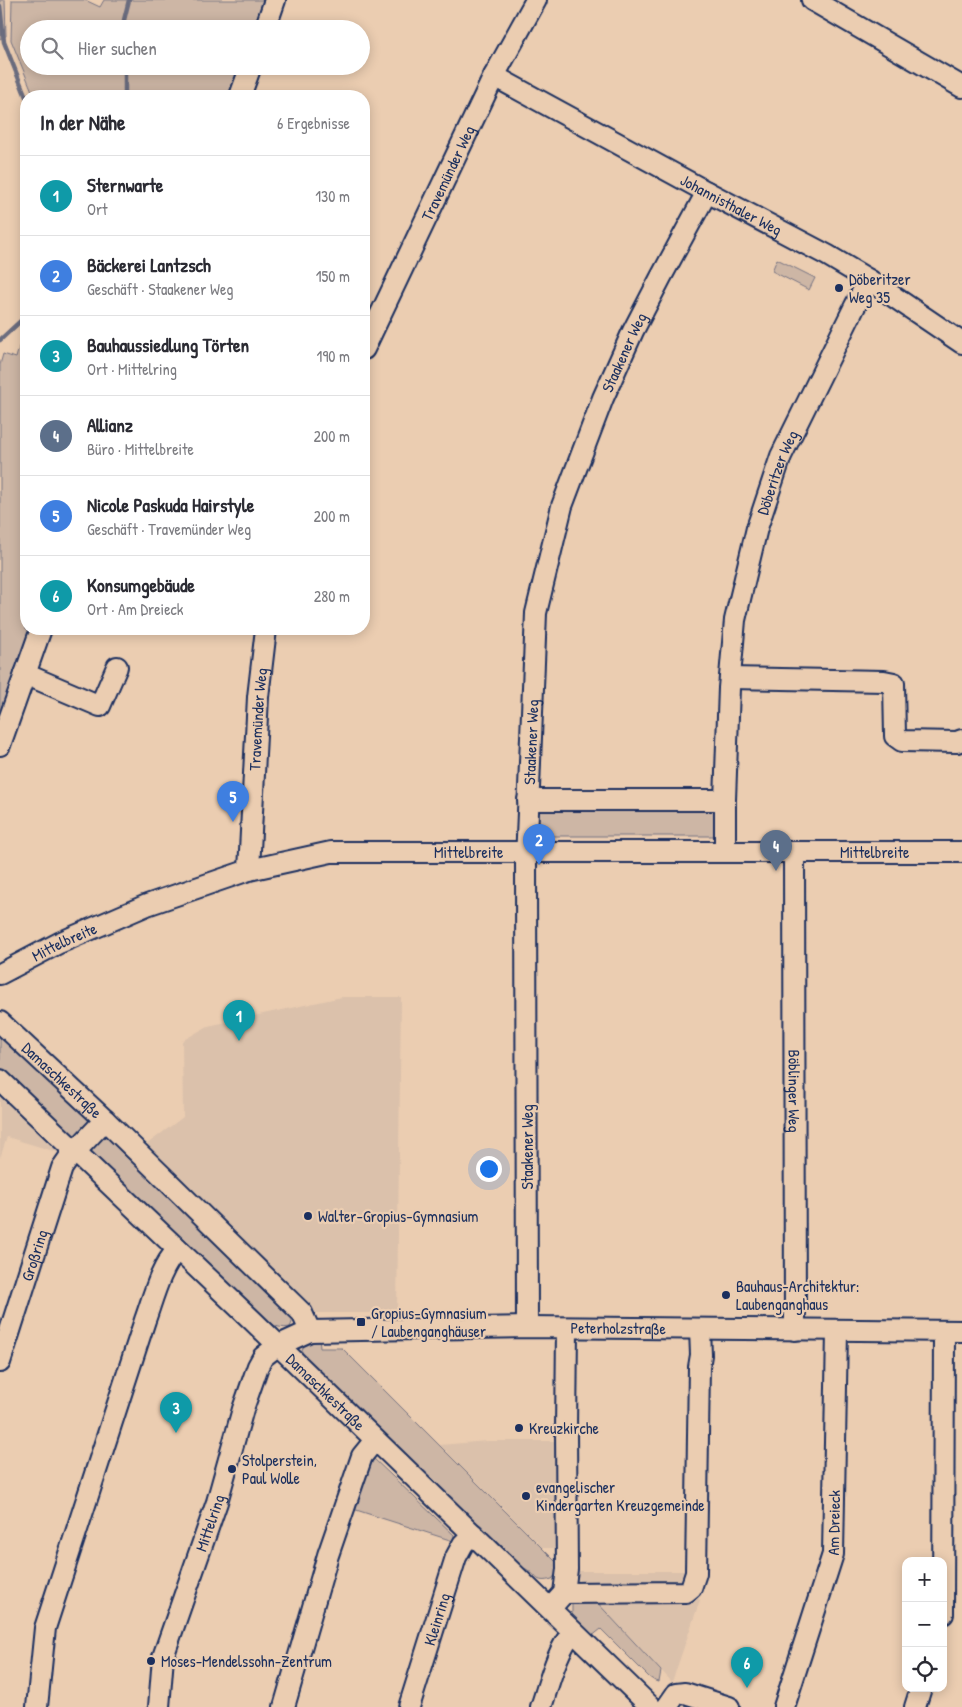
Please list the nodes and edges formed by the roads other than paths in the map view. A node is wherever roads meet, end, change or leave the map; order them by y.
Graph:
1 (275, 0) edge
2 (536, 0) edge
3 (812, 0) edge
4 (268, 20) edge
5 (248, 75) edge
6 (494, 76) junction
7 (962, 87) edge
8 (242, 90) edge
9 (707, 192) junction
10 (869, 280) junction
11 (370, 336) edge
12 (962, 343) edge
13 (39, 635) edge
14 (265, 635) edge
15 (117, 667) dead end
16 (25, 674) junction
17 (730, 678) junction
18 (962, 740) edge
19 (0, 744) edge
20 (528, 800) junction
21 (725, 800) junction
22 (526, 851) junction
23 (725, 852) junction
24 (794, 852) junction
25 (962, 852) edge
26 (249, 870) junction
27 (0, 974) edge
28 (0, 1022) edge
29 (0, 1080) edge
30 (105, 1120) junction
31 (75, 1152) junction
32 (177, 1250) junction
33 (527, 1328) junction
34 (567, 1328) junction
35 (700, 1329) junction
36 (794, 1330) junction
37 (310, 1331) junction
38 (837, 1331) junction
39 (953, 1331) edge
40 (277, 1346) junction
41 (0, 1362) edge
42 (374, 1440) junction
43 (473, 1534) junction
44 (564, 1593) junction
45 (943, 1602) edge
46 (550, 1608) junction
47 (573, 1632) junction
48 (920, 1692) edge
49 (37, 1707) edge
50 (159, 1707) edge
51 (284, 1707) edge
52 (409, 1707) edge
53 (541, 1707) edge
54 (651, 1707) edge
55 (667, 1707) edge
56 (729, 1707) edge
57 (784, 1707) edge
58 (915, 1707) edge

1 - 4 street
2 - 6 street, Travemünder Weg
3 - 7 street
5 - 8 street
6 - 9 street, Johannisthaler Weg
6 - 11 street, Travemünder Weg
9 - 10 street, Johannisthaler Weg
9 - 20 street, Staakener Weg
10 - 12 street, Johannisthaler Weg
10 - 17 street, Döberitzer Weg
13 - 16 street
14 - 26 street, Travemünder Weg
15 - 16 street
16 - 19 street
17 - 18 street
17 - 21 street, Döberitzer Weg
20 - 21 street
20 - 22 street, Staakener Weg
21 - 23 street, Döberitzer Weg
22 - 23 street, Mittelbreite
22 - 26 street, Mittelbreite
22 - 33 street, Staakener Weg
23 - 24 street, Mittelbreite
24 - 25 street, Mittelbreite
24 - 36 street, Böblinger Weg
26 - 27 street, Mittelbreite
28 - 30 street, Damaschkestraße
29 - 31 street, Damaschkestraße
30 - 31 street, Großring
30 - 37 street, Damaschkestraße
31 - 32 street, Damaschkestraße
31 - 41 street, Großring
32 - 40 street, Damaschkestraße
32 - 49 street
33 - 34 street, Peterholzstraße
33 - 37 street, Peterholzstraße
34 - 35 street, Peterholzstraße
34 - 44 street
35 - 36 street, Peterholzstraße
35 - 44 street
36 - 38 street, Peterholzstraße
37 - 40 street, Peterholzstraße
38 - 39 street, Peterholzstraße
38 - 57 street, Am Dreieck
39 - 45 street
40 - 42 street, Damaschkestraße
40 - 50 street, Mittelring
42 - 43 street, Damaschkestraße
42 - 51 street
43 - 46 street, Damaschkestraße
43 - 52 street, Kleinring
44 - 46 street
46 - 47 street, Damaschkestraße
47 - 53 street
47 - 54 street, Damaschkestraße
48 - 58 street
55 - 56 street

